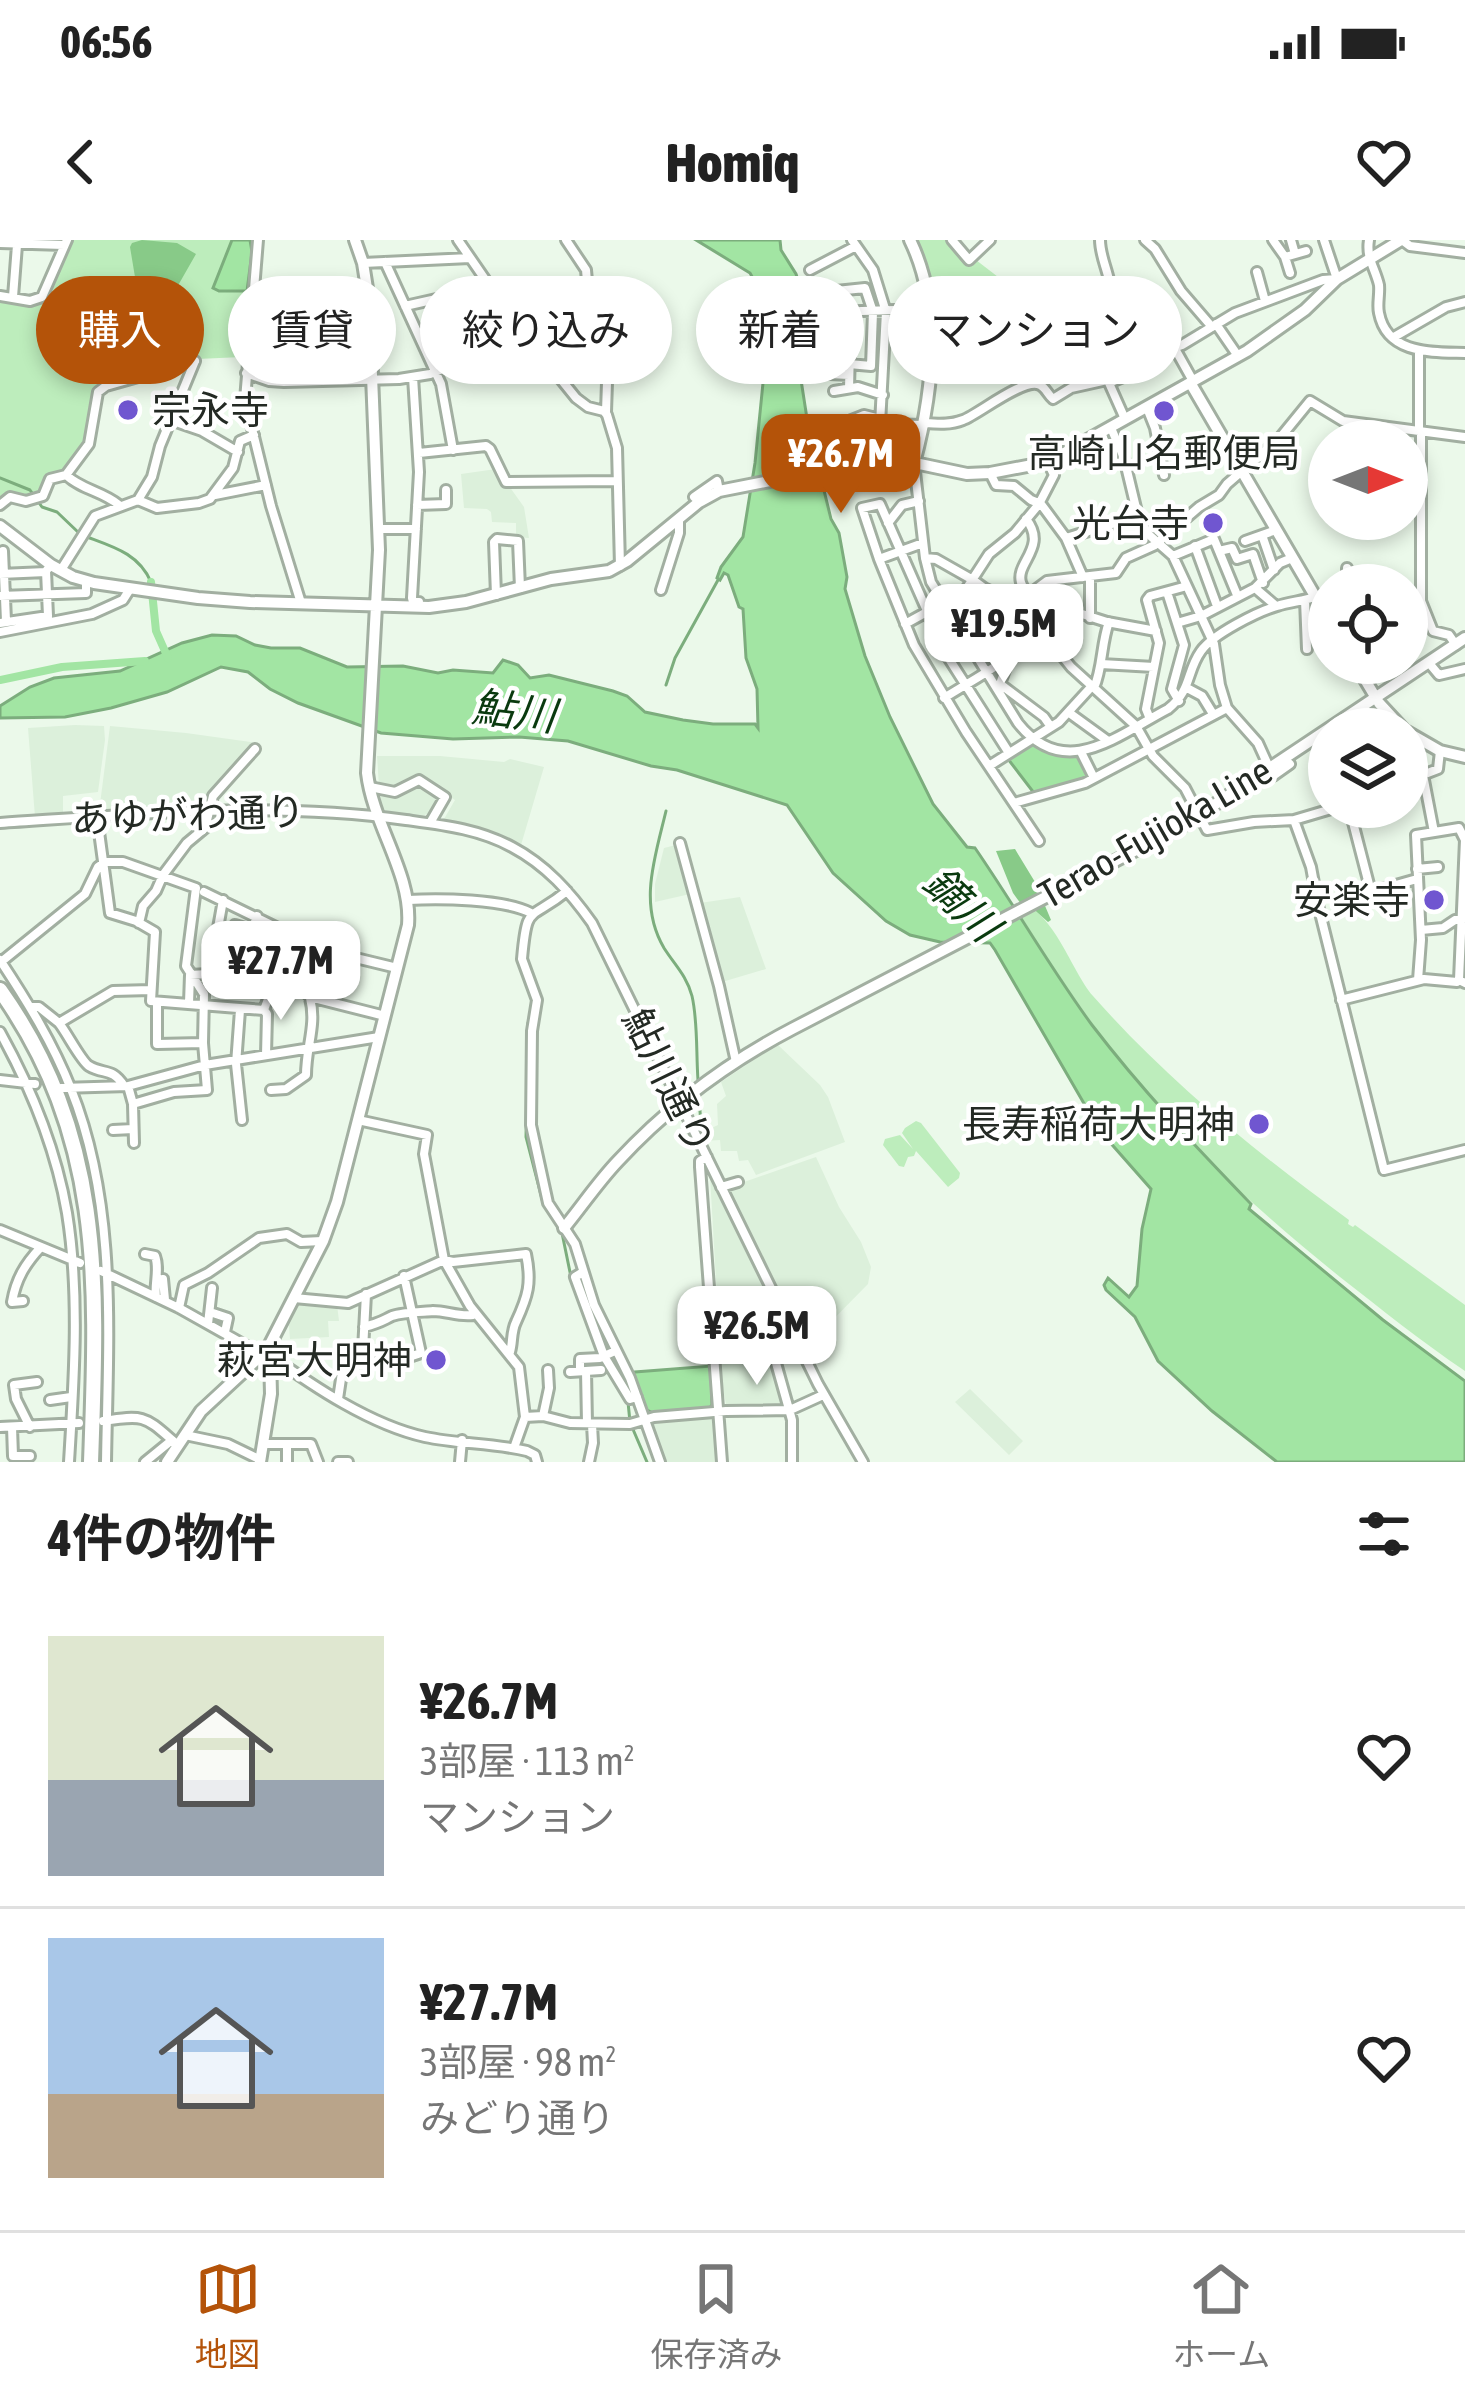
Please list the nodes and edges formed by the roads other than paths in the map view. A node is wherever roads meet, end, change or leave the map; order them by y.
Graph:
1 (258, 240) edge
2 (355, 240) edge
3 (458, 240) edge
4 (566, 240) edge
5 (910, 240) edge
6 (952, 240) edge
7 (990, 240) edge
8 (1100, 240) edge
9 (1145, 240) edge
10 (1274, 240) edge
11 (1291, 240) edge
12 (1324, 240) edge
13 (1370, 240) edge
14 (1402, 240) edge
15 (855, 242) edge
16 (17, 243) edge
17 (66, 243) edge
18 (0, 244) edge
19 (1295, 254) junction
20 (1465, 254) edge
21 (470, 258) junction
22 (1368, 258) junction
23 (386, 262) junction
24 (363, 263) junction
25 (810, 270) dead end
26 (1257, 272) dead end
27 (1290, 273) dead end
28 (255, 276) edge
29 (365, 276) edge
30 (482, 276) edge
31 (587, 276) edge
32 (923, 276) edge
33 (1107, 276) edge
34 (1337, 279) junction
35 (864, 288) edge
36 (0, 296) edge
37 (13, 297) junction
38 (1265, 301) junction
39 (1465, 302) edge
40 (420, 303) edge
41 (405, 306) junction
42 (864, 312) edge
43 (873, 312) junction
44 (886, 312) junction
45 (1214, 325) junction
46 (1394, 337) junction
47 (420, 339) edge
48 (1182, 343) edge
49 (1419, 352) junction
50 (1465, 353) edge
51 (1238, 356) junction
52 (1182, 362) edge
53 (864, 366) edge
54 (420, 375) edge
55 (413, 377) junction
56 (396, 378) edge
57 (1193, 383) junction
58 (246, 384) edge
59 (372, 384) edge
60 (440, 384) edge
61 (565, 384) edge
62 (607, 384) edge
63 (849, 384) edge
64 (929, 384) edge
65 (1033, 384) edge
66 (1033, 384) edge
67 (1096, 384) edge
68 (1109, 384) edge
69 (849, 388) junction
70 (834, 391) dead end
71 (883, 395) junction
72 (1147, 408) junction
73 (606, 412) junction
74 (170, 420) junction
75 (1125, 420) junction
76 (1341, 420) edge
77 (1420, 420) edge
78 (880, 421) junction
79 (924, 424) junction
80 (1111, 428) junction
81 (829, 429) dead end
82 (1428, 432) edge
83 (254, 435) junction
84 (1465, 437) edge
85 (1085, 443) junction
86 (453, 450) junction
87 (238, 452) junction
88 (419, 453) junction
89 (902, 460) junction
90 (1048, 462) junction
91 (1097, 464) dead end
92 (1241, 471) junction
93 (990, 473) junction
94 (1164, 475) dead end
95 (66, 476) junction
96 (617, 481) junction
97 (266, 485) junction
98 (848, 486) dead end
99 (446, 490) dead end
100 (720, 491) junction
101 (214, 495) junction
102 (694, 497) dead end
103 (138, 500) junction
104 (919, 501) junction
105 (1039, 504) junction
106 (0, 505) edge
107 (417, 505) junction
108 (119, 506) junction
109 (1138, 516) junction
110 (679, 519) junction
111 (1026, 519) junction
112 (888, 523) junction
113 (2, 528) edge
114 (379, 529) junction
115 (416, 530) junction
116 (1276, 530) junction
117 (1262, 535) junction
118 (1066, 538) junction
119 (1421, 540) edge
120 (1158, 541) junction
121 (1245, 541) dead end
122 (924, 542) junction
123 (1195, 546) junction
124 (1, 551) edge
125 (1219, 551) junction
126 (900, 552) junction
127 (1268, 553) junction
128 (1173, 556) junction
129 (1254, 557) junction
130 (925, 558) junction
131 (1292, 558) junction
132 (879, 560) junction
133 (620, 566) junction
134 (1274, 569) junction
135 (52, 570) junction
136 (2, 574) edge
137 (1087, 577) junction
138 (973, 580) junction
139 (86, 581) junction
140 (1259, 585) junction
141 (1187, 586) junction
142 (131, 588) junction
143 (520, 588) junction
144 (984, 588) junction
145 (662, 590) dead end
146 (1167, 592) junction
147 (1308, 594) edge
148 (47, 595) junction
149 (496, 595) junction
150 (2, 596) edge
151 (1030, 596) junction
152 (1237, 596) junction
153 (1308, 599) edge
154 (466, 602) junction
155 (302, 604) junction
156 (943, 605) junction
157 (1276, 606) junction
158 (1217, 607) junction
159 (1051, 608) junction
160 (377, 609) junction
161 (928, 613) junction
162 (1201, 616) junction
163 (1090, 618) junction
164 (3, 622) edge
165 (1109, 622) junction
166 (1177, 623) junction
167 (905, 624) junction
168 (1156, 631) junction
169 (0, 632) edge
170 (1308, 633) edge
171 (1034, 636) junction
172 (1211, 640) junction
173 (1460, 641) edge
174 (969, 645) junction
175 (1307, 650) dead end
176 (1011, 656) junction
177 (1429, 663) junction
178 (1101, 664) junction
179 (1154, 667) junction
180 (1465, 669) edge
181 (985, 672) junction
182 (1368, 684) edge
183 (965, 685) junction
184 (1093, 687) junction
185 (1187, 688) junction
186 (944, 698) junction
187 (1376, 698) junction
188 (1179, 701) junction
189 (1227, 708) junction
190 (1385, 708) edge
191 (1068, 712) junction
192 (1213, 715) junction
193 (1150, 718) junction
194 (1136, 726) junction
195 (1051, 727) junction
196 (1033, 739) junction
197 (1108, 741) junction
198 (1428, 744) edge
199 (255, 748) dead end
200 (1148, 748) junction
201 (1440, 751) junction
202 (1082, 752) junction
203 (1009, 754) junction
204 (1465, 757) edge
205 (1290, 764) dead end
206 (989, 766) junction
207 (1270, 767) junction
208 (1428, 773) edge
209 (1094, 778) junction
210 (369, 787) junction
211 (1428, 801) edge
212 (1014, 803) junction
213 (210, 809) junction
214 (376, 815) junction
215 (1199, 815) junction
216 (1308, 816) edge
217 (97, 817) junction
218 (1294, 820) junction
219 (0, 823) edge
220 (430, 823) junction
221 (1354, 828) edge
222 (1434, 832) junction
223 (1465, 840) edge
224 (1039, 841) dead end
225 (680, 843) dead end
226 (101, 865) junction
227 (1438, 867) dead end
228 (1417, 874) junction
229 (164, 875) junction
230 (567, 891) junction
231 (204, 892) dead end
232 (85, 894) junction
233 (106, 897) junction
234 (223, 900) junction
235 (408, 900) junction
236 (531, 913) junction
237 (257, 916) junction
238 (1462, 919) edge
239 (139, 923) junction
240 (1421, 930) junction
241 (232, 931) junction
242 (287, 945) junction
243 (231, 952) junction
244 (0, 962) edge
245 (280, 968) junction
246 (398, 968) junction
247 (204, 974) junction
248 (190, 975) junction
249 (1418, 980) junction
250 (1462, 981) edge
251 (0, 990) edge
252 (151, 990) junction
253 (203, 992) junction
254 (310, 997) junction
255 (1341, 1000) junction
256 (157, 1002) junction
257 (0, 1003) edge
258 (189, 1003) junction
259 (206, 1006) junction
260 (30, 1007) junction
261 (240, 1010) junction
262 (264, 1010) junction
263 (386, 1016) junction
264 (59, 1023) junction
265 (0, 1032) edge
266 (380, 1037) junction
267 (203, 1043) junction
268 (305, 1049) junction
269 (266, 1055) junction
270 (236, 1060) junction
271 (736, 1062) junction
272 (205, 1065) junction
273 (0, 1080) edge
274 (30, 1084) junction
275 (126, 1086) junction
276 (66, 1089) junction
277 (271, 1090) dead end
278 (680, 1101) junction
279 (133, 1104) junction
280 (242, 1120) dead end
281 (358, 1120) junction
282 (113, 1130) dead end
283 (134, 1130) junction
284 (134, 1144) dead end
285 (1465, 1150) edge
286 (707, 1157) junction
287 (738, 1182) dead end
288 (721, 1186) junction
289 (564, 1228) junction
290 (0, 1231) edge
291 (323, 1241) junction
292 (41, 1247) junction
293 (145, 1254) dead end
294 (444, 1260) junction
295 (76, 1262) junction
296 (583, 1272) junction
297 (104, 1273) junction
298 (404, 1276) junction
299 (163, 1280) dead end
300 (212, 1288) dead end
301 (366, 1294) junction
302 (294, 1298) junction
303 (775, 1298) junction
304 (160, 1299) junction
305 (23, 1301) dead end
306 (178, 1308) junction
307 (210, 1312) junction
308 (475, 1313) junction
309 (413, 1314) junction
310 (208, 1324) junction
311 (364, 1327) junction
312 (225, 1332) junction
313 (363, 1350) junction
314 (616, 1352) junction
315 (266, 1353) junction
316 (509, 1354) junction
317 (604, 1356) junction
318 (548, 1370) dead end
319 (601, 1370) dead end
320 (579, 1371) junction
321 (38, 1382) dead end
322 (824, 1395) junction
323 (71, 1397) junction
324 (637, 1397) junction
325 (338, 1399) junction
326 (50, 1400) dead end
327 (790, 1410) junction
328 (720, 1412) junction
329 (543, 1416) junction
330 (525, 1417) junction
331 (645, 1418) junction
332 (104, 1420) junction
333 (75, 1424) junction
334 (589, 1424) junction
335 (0, 1427) edge
336 (12, 1427) junction
337 (30, 1427) junction
338 (178, 1440) junction
339 (462, 1441) junction
340 (287, 1446) junction
341 (514, 1448) junction
342 (30, 1456) dead end
343 (263, 1457) edge
344 (69, 1462) edge
345 (87, 1462) edge
346 (106, 1462) edge
347 (145, 1462) edge
348 (167, 1462) edge
349 (287, 1462) edge
350 (318, 1462) edge
351 (338, 1462) edge
352 (348, 1462) edge
353 (460, 1462) edge
354 (537, 1462) edge
355 (590, 1462) edge
356 (660, 1462) edge
357 (722, 1462) edge
358 (792, 1462) edge
359 (863, 1462) edge

1 - 28 street
2 - 24 main road
3 - 21 street
4 - 31 street
5 - 32 main road
6 - 7 street
8 - 33 street
9 - 45 street
10 - 19 street
11 - 19 street
12 - 34 street
13 - 22 street
14 - 20 street
14 - 22 main road
15 - 25 street
15 - 44 street
16 - 17 street
16 - 18 street
16 - 37 street
17 - 37 street
19 - 27 street
21 - 23 street
21 - 30 street
22 - 34 main road
22 - 46 street
23 - 24 street
23 - 41 street
24 - 29 main road
26 - 38 street
34 - 38 street
34 - 51 main road
35 - 43 street
36 - 37 street
38 - 45 street
39 - 46 street
40 - 41 street
41 - 47 street
42 - 43 street
43 - 44 street
43 - 53 street
44 - 71 street
45 - 48 street
45 - 51 street
46 - 49 street
49 - 50 street
49 - 77 street
51 - 57 main road
52 - 57 street
54 - 55 street
55 - 56 street
55 - 88 street
57 - 72 main road
57 - 92 main road
58 - 83 street
59 - 114 main road
60 - 86 street
61 - 73 street
62 - 73 street
63 - 69 street
64 - 79 main road
65 - 79 street
66 - 67 street
68 - 75 street
69 - 70 street
69 - 71 street
71 - 78 street
72 - 75 main road
72 - 94 street
73 - 96 street
74 - 87 street
74 - 95 street
74 - 103 street
75 - 80 main road
76 - 92 street
78 - 79 street
78 - 81 street
78 - 89 street
79 - 89 main road
80 - 85 main road
80 - 109 street
82 - 84 street
83 - 87 street
83 - 97 street
85 - 90 main road
85 - 91 street
86 - 88 street
86 - 96 street
87 - 101 street
88 - 107 street
89 - 93 main road
89 - 98 street
89 - 100 main road
89 - 104 street
90 - 93 main road
90 - 105 street
92 - 116 main road
92 - 120 street
93 - 105 street
95 - 106 street
95 - 108 street
96 - 133 street
97 - 101 street
97 - 155 street
99 - 107 street
100 - 102 street
100 - 110 main road
101 - 103 street
103 - 108 street
104 - 112 street
104 - 122 street
105 - 111 street
105 - 118 street
107 - 115 street
108 - 135 street
109 - 118 street
109 - 120 street
110 - 133 main road
110 - 145 street
111 - 138 street
111 - 151 street
112 - 126 street
112 - 132 street
113 - 124 street
113 - 135 main road
114 - 115 street
114 - 160 main road
115 - 154 street
116 - 117 street
116 - 131 main road
117 - 121 street
117 - 127 street
118 - 137 street
119 - 173 street
120 - 128 street
120 - 137 street
122 - 126 street
122 - 130 street
123 - 125 street
123 - 128 street
123 - 158 street
124 - 136 street
125 - 129 street
125 - 152 street
126 - 132 street
126 - 161 street
127 - 129 street
127 - 134 street
128 - 141 street
129 - 140 street
130 - 138 street
130 - 156 street
131 - 134 street
131 - 147 main road
132 - 167 street
133 - 143 main road
134 - 140 street
135 - 136 street
135 - 139 main road
135 - 148 street
136 - 150 street
137 - 151 street
137 - 163 street
138 - 144 street
138 - 156 street
139 - 142 main road
139 - 148 street
140 - 152 street
140 - 157 street
141 - 146 street
141 - 162 street
142 - 155 main road
142 - 169 street
143 - 149 main road
143 - 149 street
144 - 151 street
144 - 171 street
146 - 166 street
146 - 168 street
148 - 150 street
148 - 164 street
149 - 154 main road
150 - 164 street
151 - 159 street
152 - 158 street
153 - 157 street
154 - 160 main road
155 - 160 main road
156 - 161 street
156 - 174 street
157 - 172 street
158 - 162 street
159 - 163 street
159 - 171 street
160 - 210 main road
161 - 167 street
161 - 183 street
162 - 166 street
162 - 172 street
163 - 165 street
165 - 168 street
165 - 178 street
166 - 188 street
167 - 186 street
168 - 179 street
170 - 175 street
171 - 176 street
171 - 184 street
172 - 185 street
172 - 189 street
173 - 177 main road, Terao-Fujioka Line
174 - 176 street
174 - 181 street
176 - 181 street
176 - 195 street
177 - 180 street
177 - 187 main road, Terao-Fujioka Line
178 - 179 street
178 - 184 street
179 - 193 street
181 - 183 street
181 - 196 street
182 - 187 main road
183 - 186 street
183 - 203 street
184 - 191 street
184 - 194 street
185 - 188 street
185 - 192 street
186 - 206 street
187 - 190 main road
187 - 207 main road, Terao-Fujioka Line
188 - 193 street
189 - 192 street
189 - 207 street
191 - 195 street
191 - 197 street
192 - 200 street
193 - 194 street
194 - 197 street
194 - 200 street
195 - 196 street
196 - 202 street
196 - 203 street
197 - 202 street
198 - 201 main road
199 - 213 street
200 - 209 street
200 - 215 street
201 - 204 main road
201 - 208 street
202 - 209 street
203 - 206 street
205 - 207 street
206 - 212 street
207 - 215 main road, Terao-Fujioka Line
209 - 212 street
210 - 214 main road
210 - 220 street
211 - 222 street
212 - 224 street
213 - 214 street, あゆがわ通り
213 - 217 street, あゆがわ通り
213 - 229 street
214 - 220 street, 鮎川通り
214 - 235 main road
215 - 218 street
215 - 271 main road, Terao-Fujioka Line
216 - 218 street
217 - 219 street, あゆがわ通り
217 - 226 street
218 - 255 street
220 - 230 street, 鮎川通り
221 - 228 street
222 - 223 street
222 - 228 street
223 - 238 street
225 - 271 street
226 - 229 street
226 - 232 street
226 - 233 street
227 - 228 street
228 - 240 street
229 - 239 street
229 - 248 street
230 - 236 street
230 - 278 street, 鮎川通り
231 - 234 street
232 - 233 street
232 - 244 street
233 - 239 street
234 - 237 street
234 - 241 street
235 - 236 street
235 - 246 main road
236 - 289 street
237 - 241 street
237 - 242 street
238 - 240 street
238 - 250 street
239 - 252 street
240 - 249 street
241 - 243 street
242 - 245 street
242 - 246 street
243 - 245 street
243 - 247 street
244 - 260 street
245 - 254 street
245 - 262 street
246 - 263 main road
247 - 248 street
247 - 253 street
248 - 253 street
248 - 258 street
249 - 250 street
249 - 255 street
251 - 345 highway
252 - 256 street
252 - 264 street
253 - 259 street
254 - 263 street
254 - 268 street
255 - 285 street
256 - 258 street
256 - 267 street
257 - 345 highway
258 - 259 street
259 - 261 street
259 - 267 street
260 - 264 street
260 - 276 street
261 - 262 street
261 - 270 street
262 - 269 street
263 - 266 main road
264 - 275 street
265 - 274 street
266 - 268 street
266 - 281 main road
267 - 272 street
268 - 269 street
268 - 277 street
269 - 270 street
270 - 272 street
270 - 280 street
271 - 278 main road, Terao-Fujioka Line
272 - 275 street
272 - 279 street
273 - 274 street
274 - 295 street
275 - 276 street
275 - 279 street
276 - 297 street
278 - 286 street, 鮎川通り
278 - 289 main road, Terao-Fujioka Line
279 - 283 street
281 - 291 main road
281 - 294 street
282 - 283 street
283 - 284 street
286 - 288 street, 鮎川通り
286 - 328 street
287 - 288 street
288 - 303 street, 鮎川通り
289 - 296 street
290 - 292 street
291 - 302 main road
291 - 306 street
292 - 295 street
292 - 305 street
293 - 304 street
294 - 298 street
294 - 308 street
294 - 316 street
295 - 323 street
296 - 314 street
296 - 317 street
297 - 304 street
297 - 332 street
298 - 301 street
298 - 309 street
299 - 304 street
300 - 307 street
301 - 302 street
301 - 311 street
302 - 315 main road
303 - 322 street, 鮎川通り
303 - 327 street
304 - 306 street
306 - 310 street
307 - 310 street
307 - 312 street
308 - 309 street
308 - 316 street
309 - 311 street
309 - 313 street
310 - 312 street
311 - 313 street
312 - 315 street
313 - 325 street
314 - 317 street
314 - 324 street
315 - 325 street
315 - 338 main road
315 - 343 main road
316 - 330 street
317 - 320 street
317 - 324 street
318 - 329 street
319 - 320 street
320 - 334 street
321 - 337 street
322 - 327 street
322 - 359 street, 鮎川通り
323 - 326 street
323 - 333 street
324 - 331 street
325 - 339 street
327 - 328 street
327 - 358 street
328 - 331 street
328 - 357 street
329 - 330 street
329 - 334 street
330 - 341 street
331 - 334 street
331 - 356 street
332 - 338 street
332 - 346 street
333 - 337 street
333 - 344 street
334 - 355 street
335 - 336 street
336 - 337 street
336 - 342 street
338 - 343 street
338 - 347 street
338 - 348 main road
339 - 341 street
339 - 353 street
340 - 343 street
340 - 349 street
340 - 350 street
341 - 354 street
351 - 352 street

